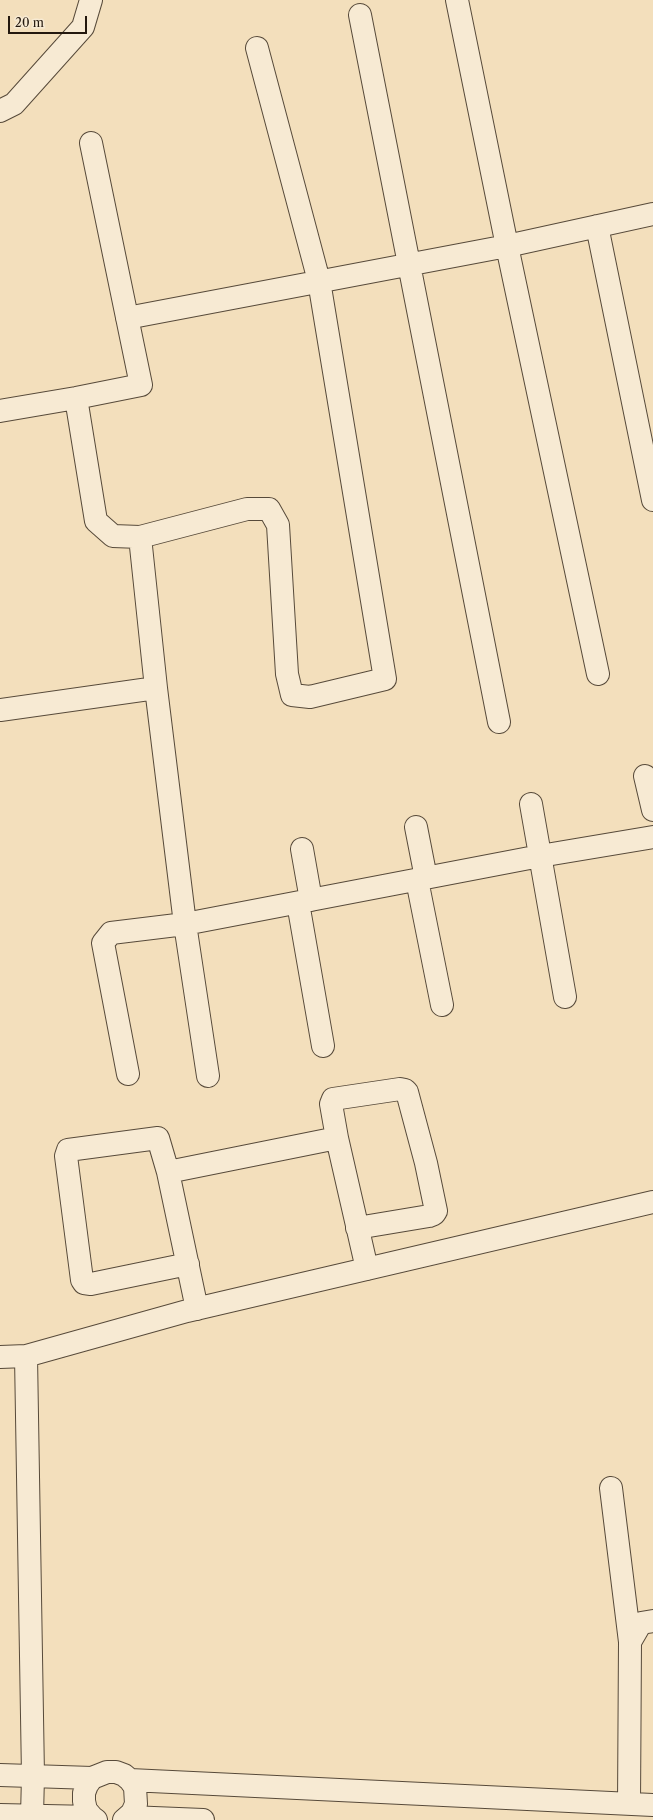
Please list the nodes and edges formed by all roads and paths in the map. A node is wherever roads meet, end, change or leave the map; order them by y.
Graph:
1 (91, 0) edge
2 (457, 0) edge
3 (360, 15) dead end
4 (257, 48) dead end
5 (0, 111) edge
6 (91, 143) dead end
7 (653, 214) edge
8 (597, 226) junction
9 (507, 246) junction
10 (409, 264) junction
11 (319, 281) junction
12 (127, 318) junction
13 (76, 398) junction
14 (0, 411) edge
15 (653, 500) edge
16 (140, 538) junction
17 (598, 674) dead end
18 (156, 688) junction
19 (0, 710) edge
20 (499, 722) dead end
21 (645, 776) dead end
22 (531, 804) dead end
23 (653, 810) edge
24 (416, 827) dead end
25 (653, 837) edge
26 (302, 850) dead end
27 (540, 856) junction
28 (421, 879) junction
29 (305, 902) junction
30 (185, 924) junction
31 (565, 997) dead end
32 (442, 1006) dead end
33 (323, 1046) dead end
34 (128, 1074) dead end
35 (208, 1076) dead end
36 (337, 1138) junction
37 (168, 1172) junction
38 (653, 1202) edge
39 (357, 1228) junction
40 (188, 1264) junction
41 (367, 1269) junction
42 (197, 1309) junction
43 (26, 1356) junction
44 (0, 1357) edge
45 (611, 1488) dead end
46 (653, 1621) edge
47 (630, 1642) junction
48 (0, 1775) edge
49 (33, 1776) junction
50 (92, 1778) junction
51 (130, 1780) junction
52 (629, 1804) junction
53 (653, 1805) edge
54 (0, 1815) edge
55 (32, 1816) junction
56 (94, 1818) edge
57 (126, 1818) edge
58 (203, 1820) edge

1 - 5 street
2 - 9 street
3 - 10 street
4 - 11 street
6 - 12 street
7 - 8 street
8 - 9 street
8 - 15 street
9 - 10 street
9 - 17 street
10 - 11 street
10 - 20 street
11 - 12 street
11 - 16 street
12 - 13 street
13 - 14 street
13 - 16 street
16 - 18 street
18 - 19 street
18 - 30 street
21 - 23 street
22 - 27 street
24 - 28 street
25 - 27 street
26 - 29 street
27 - 28 street
27 - 31 street
28 - 29 street
28 - 32 street
29 - 30 street
29 - 33 street
30 - 34 street
30 - 35 street
36 - 37 street
36 - 39 street
36 - 39 street
37 - 40 street
37 - 40 street
38 - 41 street
39 - 41 street
40 - 42 street
41 - 42 street
42 - 43 street
43 - 44 street
43 - 49 street
45 - 47 street
46 - 47 street
47 - 52 street
48 - 49 street
49 - 50 street
49 - 55 street
50 - 51 street
50 - 56 street
51 - 52 street
51 - 57 street
52 - 53 street
54 - 55 street
55 - 56 street
57 - 58 street

